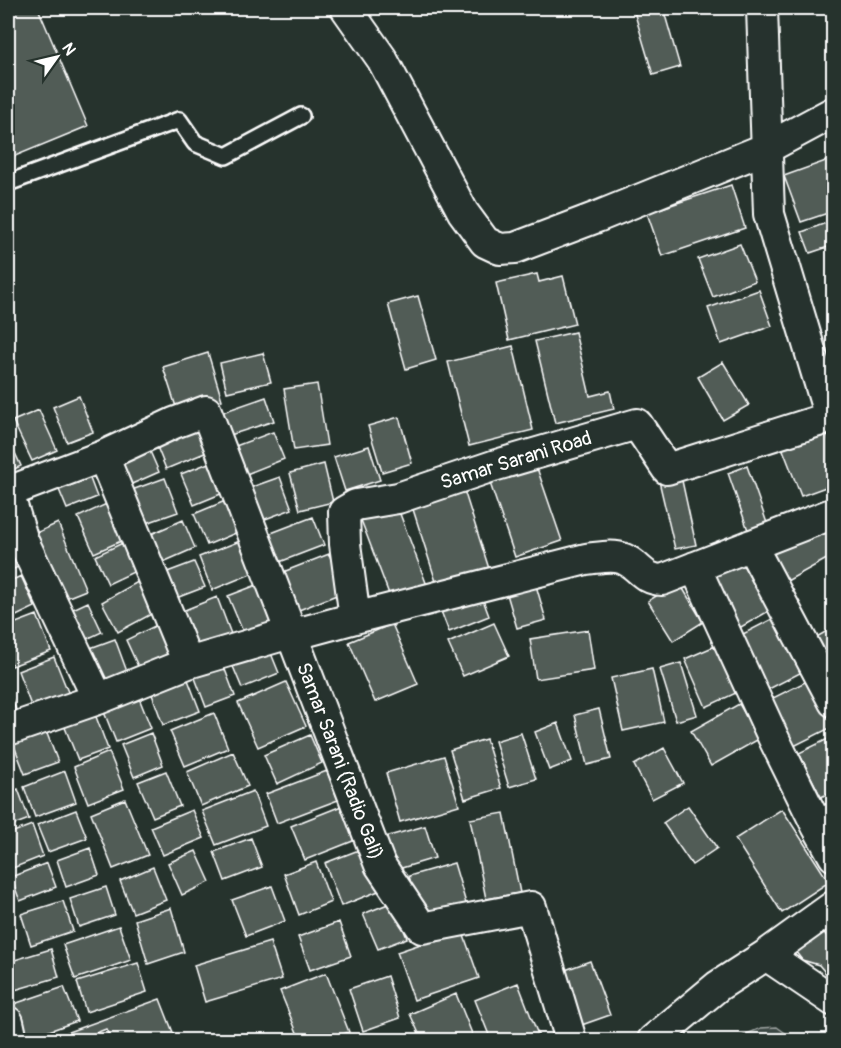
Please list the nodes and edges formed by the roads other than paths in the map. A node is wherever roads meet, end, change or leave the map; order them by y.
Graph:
1 (346, 8) edge
2 (762, 8) edge
3 (834, 112) edge
4 (301, 116) dead end
5 (767, 148) junction
6 (8, 183) edge
7 (832, 417) edge
8 (103, 456) junction
9 (8, 493) edge
10 (834, 513) edge
11 (751, 545) junction
12 (695, 567) junction
13 (355, 618) junction
14 (290, 633) junction
15 (188, 663) junction
16 (98, 699) junction
17 (834, 702) edge
18 (8, 730) edge
19 (825, 822) edge
20 (834, 856) edge
21 (834, 906) edge
22 (766, 955) junction
23 (834, 1001) edge
24 (8, 1022) edge
25 (12, 1041) edge
26 (571, 1041) edge
27 (653, 1041) edge

1 - 5 street
2 - 5 street
3 - 5 street
4 - 6 lane
5 - 7 street
7 - 13 street, Samar Sarani Road
8 - 9 street
8 - 14 street
8 - 15 street
9 - 16 street
10 - 11 street
11 - 12 street
11 - 17 street
12 - 13 street
12 - 19 street
13 - 14 street
14 - 15 street
14 - 26 street, Samar Sarani (Radio Gali)
15 - 16 street
16 - 18 street
19 - 20 street
21 - 22 street
22 - 23 street
22 - 27 street
24 - 25 street

